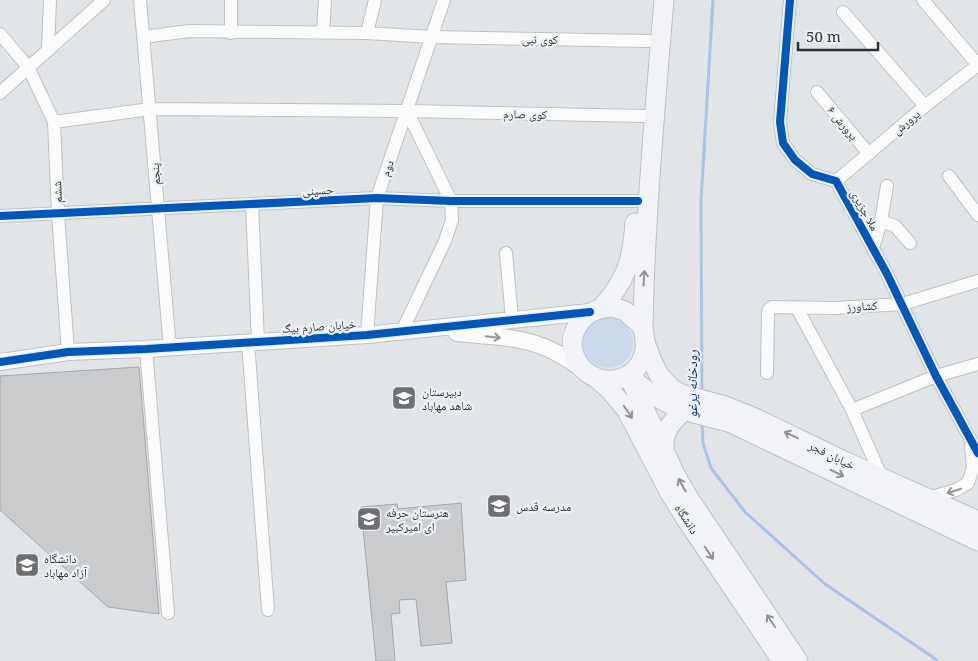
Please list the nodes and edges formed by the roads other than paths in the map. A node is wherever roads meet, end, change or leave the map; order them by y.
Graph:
1 (50, 0) edge
2 (104, 0) edge
3 (140, 0) edge
4 (232, 0) edge
5 (325, 0) edge
6 (375, 0) edge
7 (444, 0) edge
8 (652, 0) edge
9 (664, 0) edge
10 (790, 0) edge
11 (923, 0) edge
12 (843, 12) dead end
13 (323, 32) junction
14 (231, 33) junction
15 (367, 33) junction
16 (0, 34) edge
17 (143, 37) junction
18 (432, 37) junction
19 (648, 41) junction
20 (48, 50) junction
21 (978, 65) edge
22 (28, 67) junction
23 (816, 92) dead end
24 (0, 93) edge
25 (925, 106) junction
26 (150, 109) junction
27 (407, 111) junction
28 (644, 116) junction
29 (54, 122) junction
30 (869, 154) junction
31 (949, 176) dead end
32 (836, 181) junction
33 (887, 186) dead end
34 (377, 198) junction
35 (451, 201) junction
36 (638, 201) junction
37 (252, 204) junction
38 (158, 209) junction
39 (58, 214) junction
40 (0, 216) edge
41 (978, 216) edge
42 (881, 221) junction
43 (910, 243) dead end
44 (873, 248) junction
45 (506, 253) dead end
46 (978, 281) edge
47 (903, 304) junction
48 (797, 308) junction
49 (595, 310) junction
50 (512, 319) junction
51 (428, 330) junction
52 (402, 331) junction
53 (367, 335) junction
54 (644, 335) junction
55 (253, 342) junction
56 (170, 348) junction
57 (146, 349) junction
58 (0, 351) edge
59 (68, 352) junction
60 (48, 355) junction
61 (0, 362) edge
62 (978, 364) edge
63 (588, 372) junction
64 (767, 373) dead end
65 (628, 375) junction
66 (936, 376) junction
67 (685, 406) junction
68 (852, 410) junction
69 (728, 414) junction
70 (969, 437) junction
71 (664, 449) junction
72 (978, 453) edge
73 (882, 478) junction
74 (927, 498) junction
75 (978, 521) edge
76 (978, 541) edge
77 (268, 610) dead end
78 (168, 613) dead end
79 (782, 661) edge
80 (798, 661) edge

1 - 20 street
2 - 20 street
3 - 17 street, پنجم
4 - 14 street
5 - 13 street
6 - 15 street
7 - 18 street, دوم
8 - 19 main road
54 -> 9 main road
10 - 32 street, ملا جزیری
11 - 21 street
12 - 25 street
13 - 14 street, کوی نبی
13 - 15 street, کوی نبی
14 - 17 street, کوی نبی
15 - 18 street, کوی نبی
16 - 22 street, ششم
17 - 26 street, پنجم
18 - 19 street, کوی نبی
18 - 27 street, دوم
19 - 28 main road
20 - 22 street
21 - 25 street, پرورش
22 - 24 street
22 - 29 street, ششم
23 - 30 street, پرورش ۶
25 - 30 street, پرورش
26 - 27 street, کوی صارم
26 - 29 street, کوی صارم
26 - 38 street, پنجم
27 - 28 street, کوی صارم
27 - 34 street, دوم
27 - 35 street
28 - 36 main road
29 - 39 street, ششم
30 - 32 street, پرورش
31 - 41 street
32 - 44 street, ملا جزیری
33 - 42 street
34 - 35 street, حسینی
34 - 37 street, حسینی
34 - 53 street, دوم
35 - 36 street, حسینی
35 - 52 street
36 - 49 main road
37 - 38 street, حسینی
37 - 55 street
38 - 39 street, حسینی
38 - 56 street, پنجم
39 - 40 street, حسینی
39 - 59 street, ششم
42 - 43 street
42 - 44 street
44 - 47 street, ملا جزیری
45 - 50 street
46 - 47 street, کشاورز
47 - 48 street, کشاورز
47 - 66 street, ملا جزیری
48 - 64 street, کشاورز
48 - 68 street
49 - 50 street, خیابان صارم بیگ
49 - 54 main road
49 - 63 main road
50 - 51 street, خیابان صارم بیگ
51 - 52 street, خیابان صارم بیگ
51 -> 63 street, خیابان صارم بیگ
52 - 53 street, خیابان صارم بیگ
53 - 55 street, خیابان صارم بیگ
54 - 65 main road
54 - 67 main road
55 - 56 street, خیابان صارم بیگ
55 - 77 street
56 - 57 street, خیابان صارم بیگ
57 - 59 street, خیابان صارم بیگ
57 - 78 street
58 - 60 street
59 - 60 street, خیابان صارم بیگ
60 - 61 street
62 - 66 street
63 - 65 main road
63 -> 79 main road, دانشگاه
65 - 67 main road
65 - 71 main road, دانشگاه
66 - 68 street
66 - 70 street, ملا جزیری
67 - 69 main road, خیابان فجر
67 - 71 main road
68 - 73 street
73 -> 69 main road, خیابان فجر
69 -> 76 main road, خیابان فجر
70 - 72 street, ملا جزیری
70 -> 74 street
80 -> 71 main road, دانشگاه
73 - 74 main road, خیابان فجر
74 - 75 main road, خیابان فجر

